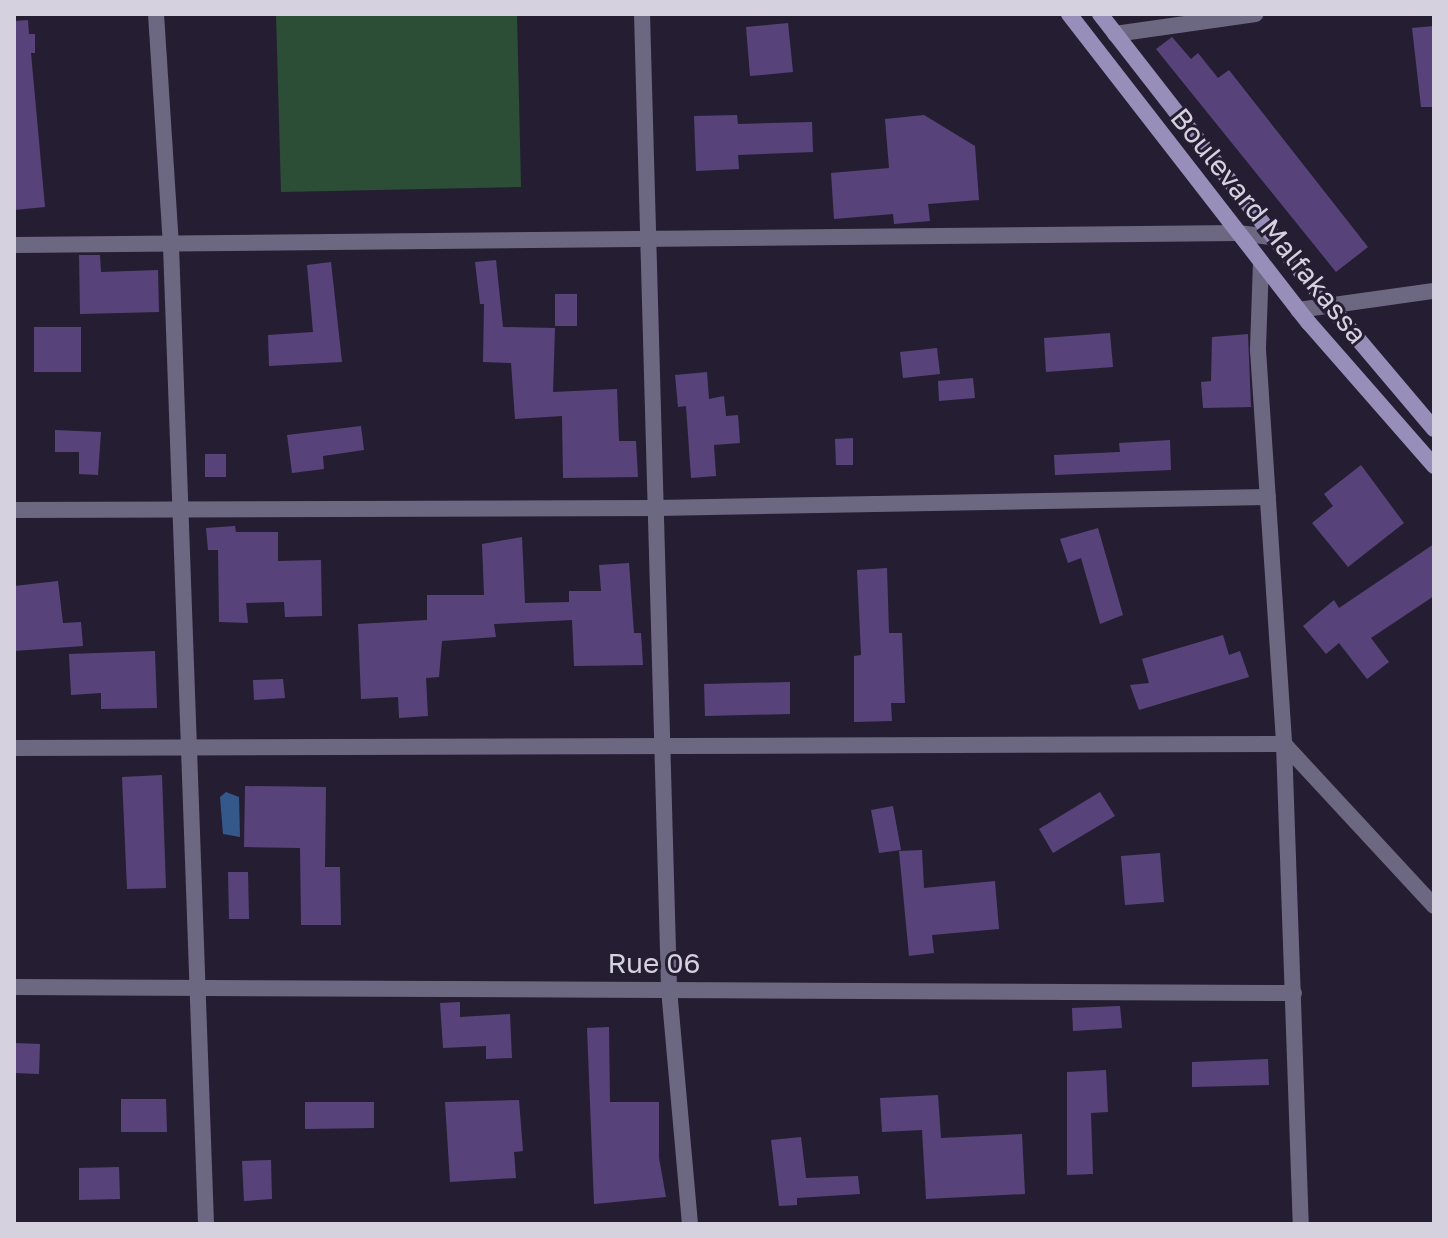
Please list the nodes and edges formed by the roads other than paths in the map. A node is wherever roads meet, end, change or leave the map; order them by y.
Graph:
1 (156, 14) edge
2 (642, 14) edge
3 (1069, 14) edge
4 (1100, 14) edge
5 (1256, 14) edge
6 (1233, 16) edge
7 (1115, 34) junction
8 (1238, 233) junction
9 (1273, 237) junction
10 (647, 240) junction
11 (14, 245) edge
12 (171, 246) junction
13 (1261, 262) junction
14 (1434, 291) edge
15 (1329, 306) junction
16 (1298, 310) junction
17 (1434, 429) edge
18 (1434, 466) edge
19 (1268, 497) junction
20 (657, 508) junction
21 (14, 510) edge
22 (181, 510) junction
23 (1284, 744) junction
24 (192, 747) junction
25 (14, 748) edge
26 (664, 748) junction
27 (1434, 906) edge
28 (14, 987) edge
29 (669, 989) junction
30 (200, 990) junction
31 (1294, 993) junction
32 (206, 1224) edge
33 (690, 1224) edge
34 (1301, 1224) edge

1 - 12 street
2 - 10 street
3 - 8 main road, Boulevard Malfakassa
4 - 7 main road, Boulevard Malfakassa
5 - 6 street
6 - 7 street
7 - 9 main road, Boulevard Malfakassa
8 - 9 street
8 - 10 street
8 - 13 main road, Boulevard Malfakassa
9 - 15 main road, Boulevard Malfakassa
10 - 12 street
10 - 20 street
11 - 12 street
12 - 22 street
13 - 16 main road, Boulevard Malfakassa
13 - 19 street
14 - 15 street
15 - 16 street
15 - 17 main road, Boulevard Malfakassa
16 - 18 main road, Boulevard Malfakassa
19 - 20 street
19 - 23 street
20 - 22 street
20 - 26 street
21 - 22 street
22 - 24 street
23 - 26 street
23 - 27 street
23 - 31 street
24 - 25 street
24 - 26 street
24 - 30 street
26 - 29 street
28 - 30 street, Rue 06
29 - 30 street, Rue 06
29 - 31 street, Rue 06
29 - 33 street
30 - 32 street
31 - 34 street

